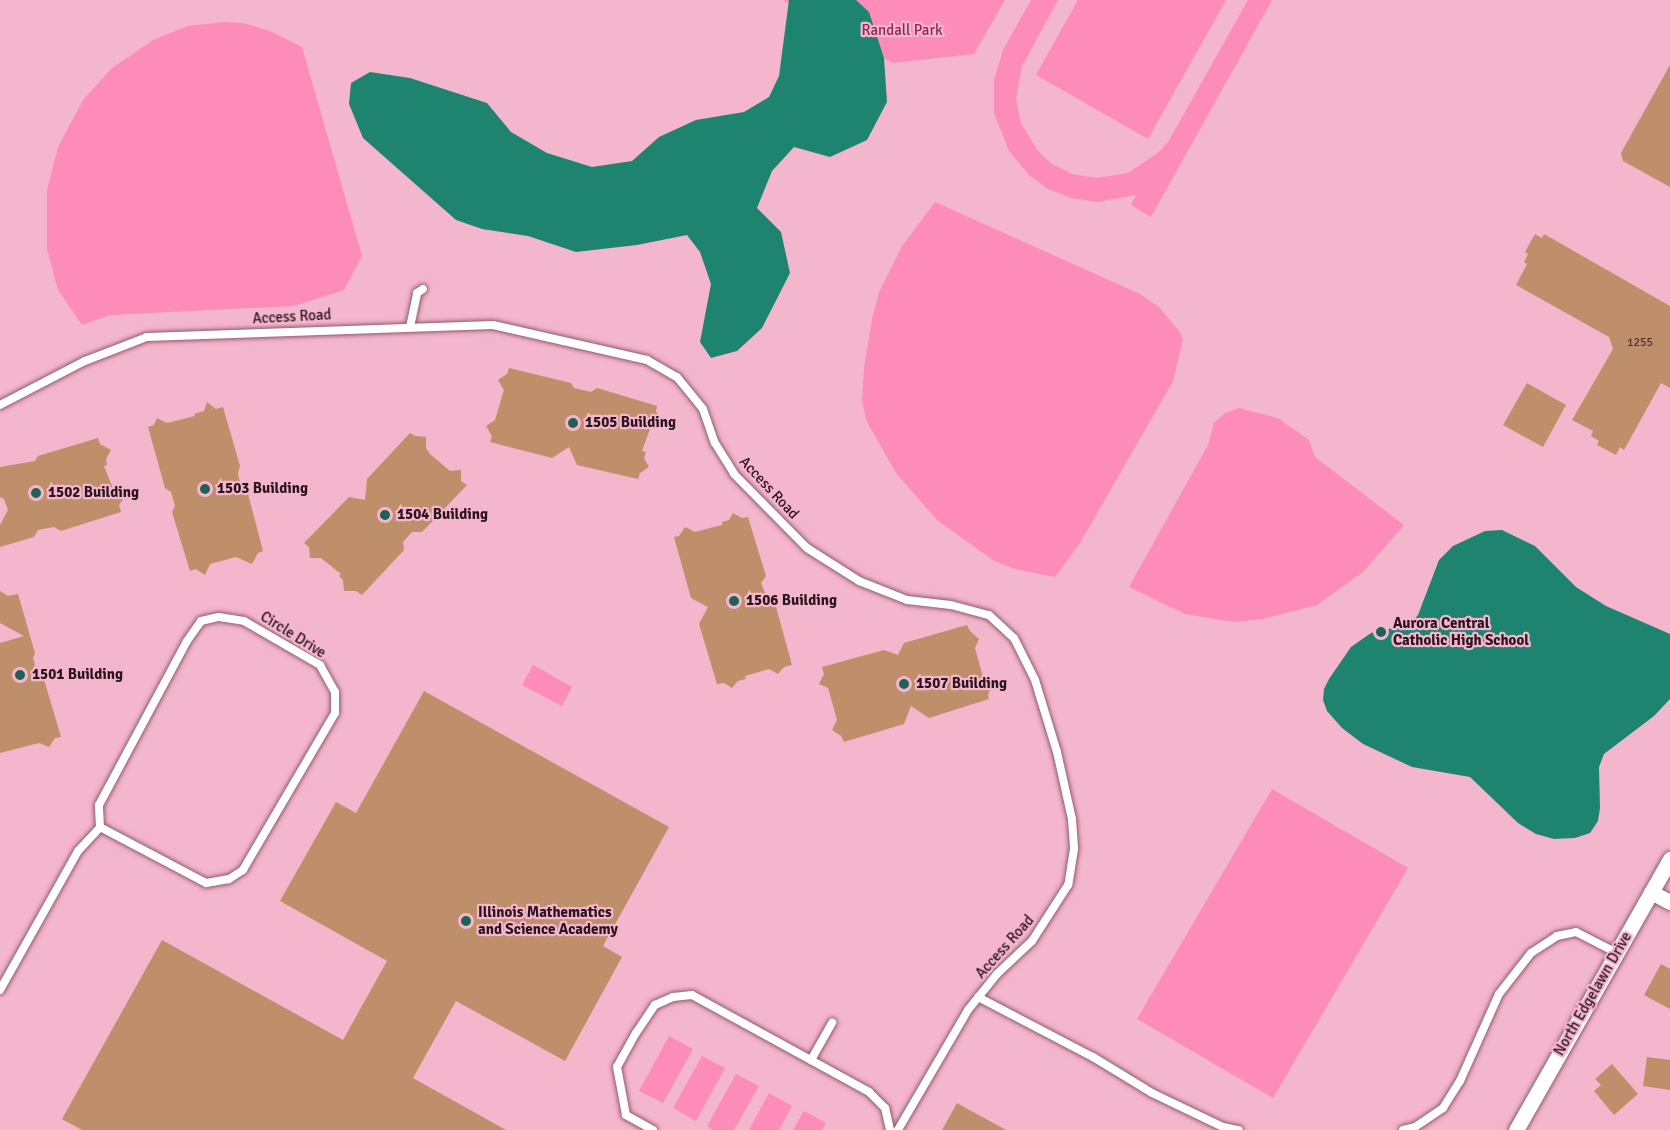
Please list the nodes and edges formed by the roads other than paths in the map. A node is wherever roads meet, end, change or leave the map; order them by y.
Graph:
1 (423, 289) dead end
2 (410, 327) junction
3 (0, 405) edge
4 (100, 826) junction
5 (1670, 859) edge
6 (1651, 892) junction
7 (1670, 902) edge
8 (1617, 953) junction
9 (0, 990) edge
10 (978, 998) junction
11 (832, 1023) dead end
12 (811, 1060) junction
13 (653, 1130) edge
14 (890, 1130) edge
15 (898, 1130) edge
16 (1239, 1130) edge
17 (1402, 1130) edge
18 (1516, 1130) edge

1 - 2 lane
2 - 3 lane, Access Road
2 - 10 lane, Access Road
4 - 4 lane, Circle Drive
4 - 9 lane
5 - 6 street, North Edgelawn Drive
6 - 7 street
6 - 8 street, North Edgelawn Drive
8 - 17 lane
8 - 18 street, North Edgelawn Drive
10 - 15 lane, Access Road
10 - 16 lane
11 - 12 lane
12 - 13 lane
12 - 14 lane

